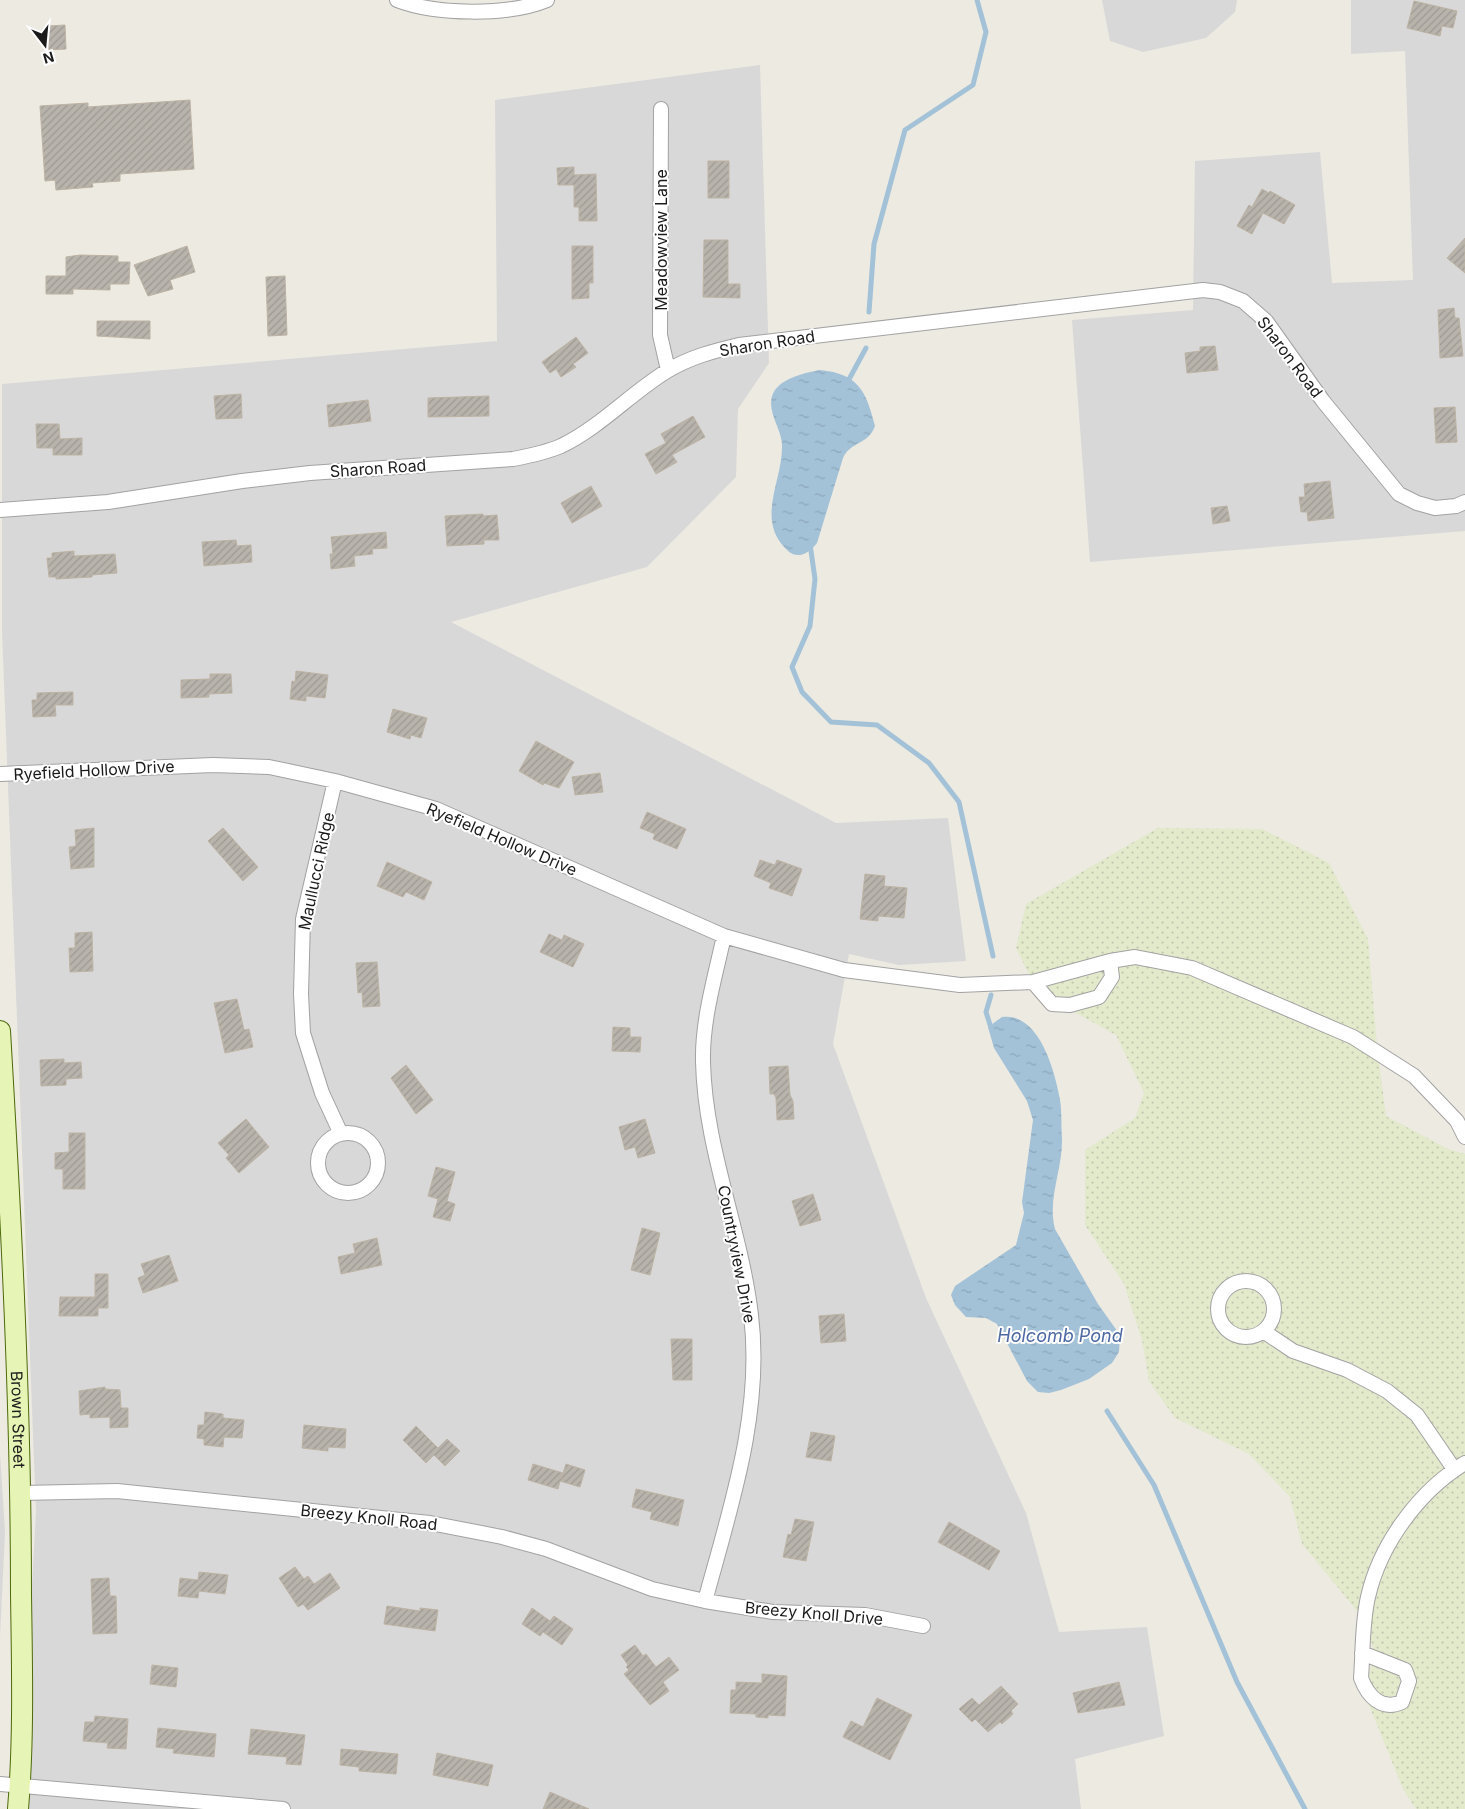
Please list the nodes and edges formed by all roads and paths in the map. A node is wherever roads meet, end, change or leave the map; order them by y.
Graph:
1 (397, 0) edge
2 (547, 0) edge
3 (661, 109) dead end
4 (668, 370) junction
5 (1465, 502) edge
6 (0, 510) edge
7 (0, 774) edge
8 (335, 781) junction
9 (724, 936) junction
10 (1110, 961) junction
11 (1033, 982) junction
12 (0, 1031) edge
13 (341, 1134) junction
14 (1465, 1137) edge
15 (1263, 1331) junction
16 (1460, 1466) edge
17 (21, 1493) junction
18 (705, 1602) junction
19 (922, 1626) dead end
20 (1362, 1653) dead end
21 (0, 1784) edge
22 (20, 1785) junction
23 (18, 1809) edge
24 (284, 1809) edge

1 - 2 street
3 - 4 street, Meadowview Lane
4 - 5 street, Sharon Road
4 - 6 street, Sharon Road
7 - 8 street, Ryefield Hollow Drive
8 - 9 street, Ryefield Hollow Drive
8 - 13 street, Maullucci Ridge
9 - 11 street, Ryefield Hollow Drive
9 - 18 street, Countryview Drive
10 - 11 street, Ryefield Hollow Drive
10 - 11 street
10 - 14 street, Ryefield Hollow Drive
12 - 17 street, Brown Street
13 - 13 street
15 - 15 street
15 - 16 street
16 - 20 street
17 - 18 street, Breezy Knoll Road
17 - 22 street, Brown Street
18 - 19 street, Breezy Knoll Drive
21 - 22 street
22 - 23 street, Brown Street
22 - 24 street

